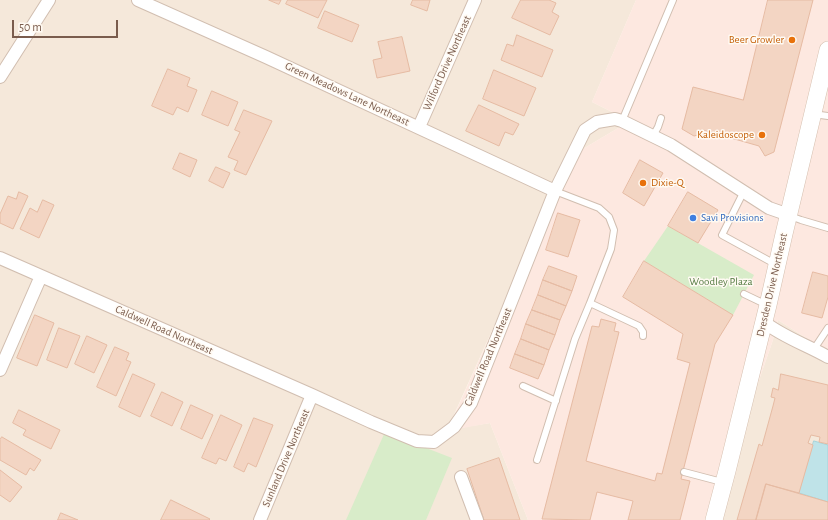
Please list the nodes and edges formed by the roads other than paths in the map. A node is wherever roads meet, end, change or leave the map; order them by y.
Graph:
1 (49, 0) edge
2 (138, 0) edge
3 (475, 0) edge
4 (673, 0) edge
5 (828, 50) edge
6 (0, 78) edge
7 (820, 115) edge
8 (661, 118) dead end
9 (622, 121) junction
10 (420, 127) junction
11 (652, 136) junction
12 (556, 191) junction
13 (744, 191) junction
14 (789, 215) junction
15 (828, 228) edge
16 (0, 258) edge
17 (777, 265) junction
18 (41, 276) junction
19 (744, 294) dead end
20 (590, 302) junction
21 (768, 305) junction
22 (764, 322) junction
23 (828, 328) edge
24 (643, 336) dead end
25 (814, 349) junction
26 (828, 357) edge
27 (0, 370) edge
28 (523, 386) dead end
29 (312, 395) junction
30 (556, 400) junction
31 (538, 460) dead end
32 (684, 472) dead end
33 (461, 477) dead end
34 (724, 482) junction
35 (260, 520) edge
36 (476, 520) edge
37 (714, 520) edge

1 - 6 street
2 - 10 street, Green Meadows Lane Northeast
3 - 10 street, Wilford Drive Northeast
4 - 9 lane
5 - 7 street, Dresden Drive Northeast
7 - 14 street, Dresden Drive Northeast
8 - 11 lane
9 - 11 street, Caldwell Road Northeast
9 - 12 street, Caldwell Road Northeast
10 - 12 street, Green Meadows Lane Northeast
11 - 13 street, Caldwell Road Northeast
12 - 20 lane
12 - 29 street, Caldwell Road Northeast
13 - 14 street, Caldwell Road Northeast
13 - 17 lane
14 - 15 lane
14 - 17 street, Dresden Drive Northeast
16 - 18 street, Caldwell Road Northeast
17 - 21 street, Dresden Drive Northeast
18 - 27 street
18 - 29 street, Caldwell Road Northeast
19 - 21 lane
20 - 24 lane
20 - 30 lane
21 - 22 street, Dresden Drive Northeast
22 - 25 street
22 - 34 street, Dresden Drive Northeast
23 - 25 lane
25 - 26 street
28 - 30 lane
29 - 35 street, Sunland Drive Northeast
30 - 31 lane
32 - 34 lane
33 - 36 street
34 - 37 street, Dresden Drive Northeast

